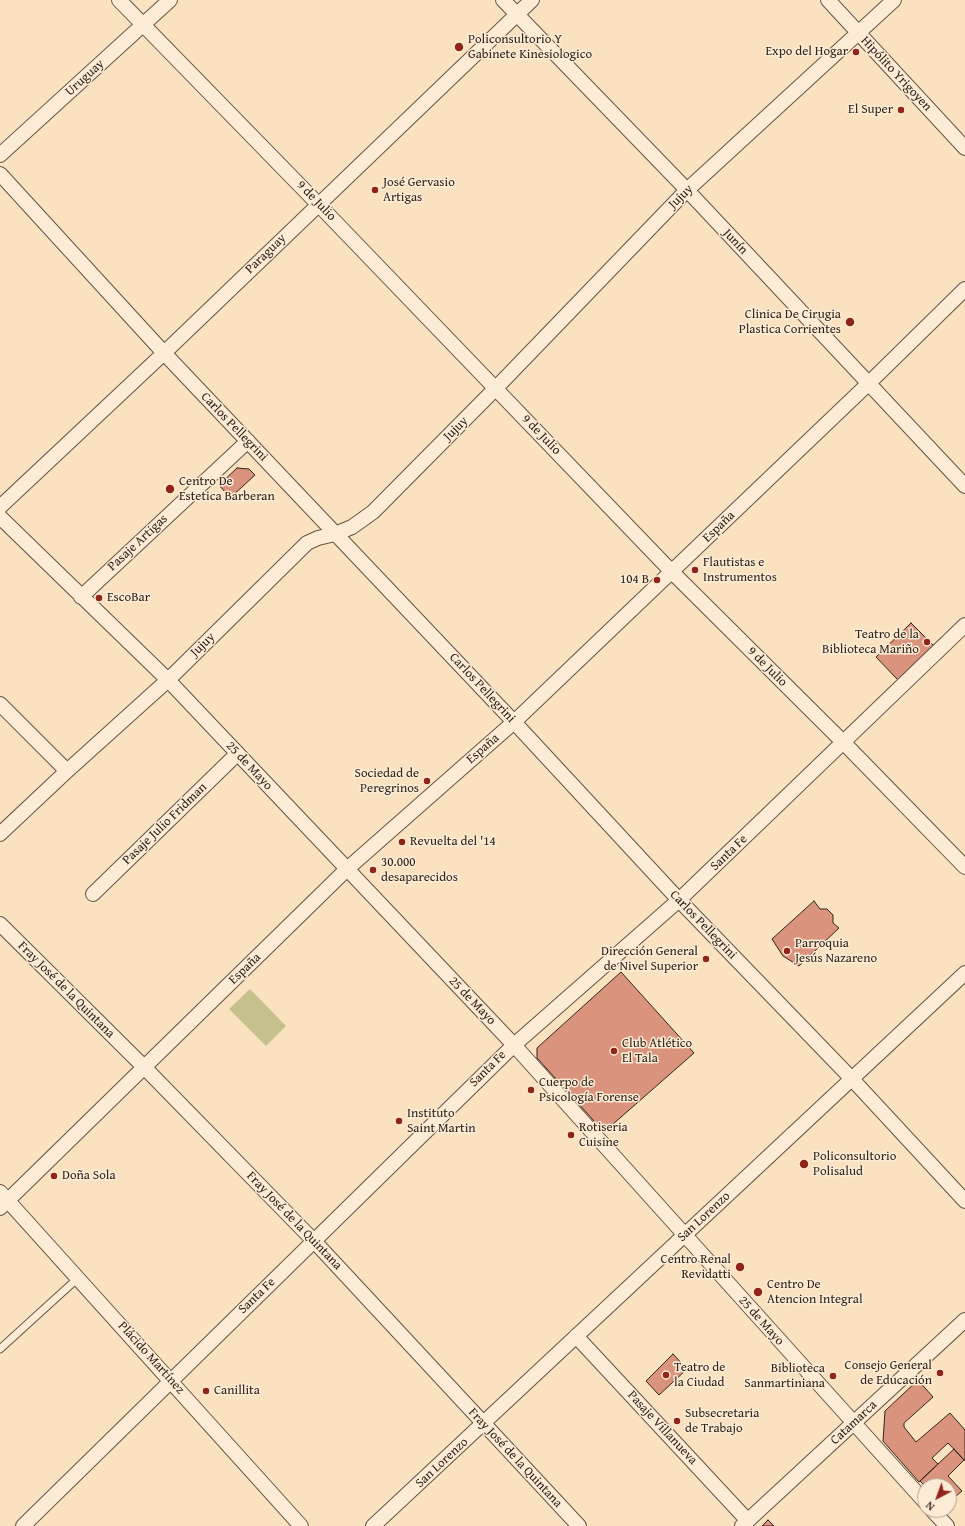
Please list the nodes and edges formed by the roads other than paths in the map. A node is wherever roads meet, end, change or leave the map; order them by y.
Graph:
1 (120, 0) edge
2 (170, 0) edge
3 (503, 0) edge
4 (532, 0) edge
5 (828, 0) edge
6 (894, 0) edge
7 (517, 14) junction
8 (143, 24) junction
9 (858, 33) junction
10 (965, 148) edge
11 (0, 155) edge
12 (0, 174) edge
13 (687, 190) junction
14 (318, 204) junction
15 (965, 289) edge
16 (164, 353) junction
17 (868, 384) junction
18 (496, 388) junction
19 (248, 441) junction
20 (965, 486) edge
21 (0, 507) edge
22 (0, 517) edge
23 (335, 534) junction
24 (672, 572) junction
25 (81, 597) junction
26 (965, 625) edge
27 (168, 680) junction
28 (0, 704) edge
29 (514, 722) junction
30 (844, 743) junction
31 (237, 754) junction
32 (67, 771) junction
33 (0, 834) edge
34 (965, 867) edge
35 (347, 869) junction
36 (93, 894) dead end
37 (679, 900) junction
38 (0, 924) edge
39 (965, 973) edge
40 (514, 1045) junction
41 (144, 1068) junction
42 (852, 1079) junction
43 (3, 1200) edge
44 (965, 1201) edge
45 (684, 1235) junction
46 (314, 1241) junction
47 (78, 1278) junction
48 (965, 1320) edge
49 (576, 1336) junction
50 (0, 1349) edge
51 (171, 1380) junction
52 (853, 1423) junction
53 (484, 1424) junction
54 (917, 1493) edge
55 (940, 1518) edge
56 (745, 1523) edge
57 (24, 1526) edge
58 (301, 1526) edge
59 (374, 1526) edge
60 (579, 1526) edge
61 (947, 1526) edge

1 - 8 street, 9 de Julio
2 - 8 street, Uruguay
3 - 7 street, Junín
4 - 7 street, Paraguay
5 - 9 street, Hipólito Yrigoyen
6 - 9 street, Jujuy
7 - 13 street, Junín
7 - 14 street, Paraguay
8 - 11 street, Uruguay
8 - 14 street, 9 de Julio
9 - 10 street, Hipólito Yrigoyen
9 - 13 street, Jujuy
12 - 16 street, Carlos Pellegrini
13 - 17 street, Junín
13 - 18 street, Jujuy
14 - 16 street, Paraguay
14 - 18 street, 9 de Julio
15 - 17 street, España
16 - 19 street, Carlos Pellegrini
16 - 21 street, Paraguay
17 - 20 street, Junín
17 - 24 street, España
18 - 23 street, Jujuy
18 - 24 street, 9 de Julio
19 - 23 street, Carlos Pellegrini
19 - 25 street, Pasaje Artigas
22 - 25 street, 25 de Mayo
23 - 27 street, Jujuy
23 - 29 street, Carlos Pellegrini
24 - 29 street, España
24 - 30 street, 9 de Julio
25 - 27 street, 25 de Mayo
26 - 30 street, Santa Fe
27 - 31 street, 25 de Mayo
27 - 32 street, Jujuy
28 - 32 street
29 - 35 street, España
29 - 37 street, Carlos Pellegrini
30 - 34 street, 9 de Julio
30 - 37 street, Santa Fe
31 - 35 street, 25 de Mayo
31 - 36 street, Pasaje Julio Fridman
32 - 33 street, Jujuy
35 - 40 street, 25 de Mayo
35 - 41 street, España
37 - 40 street, Santa Fe
37 - 42 street, Carlos Pellegrini
38 - 41 street, Fray José de la Quintana
39 - 42 street, San Lorenzo
40 - 45 street, 25 de Mayo
40 - 46 street, Santa Fe
41 - 43 street, España
41 - 46 street, Fray José de la Quintana
42 - 44 street, Carlos Pellegrini
42 - 45 street, San Lorenzo
43 - 47 street, Plácido Martínez
45 - 49 street, San Lorenzo
45 - 52 street, 25 de Mayo
46 - 51 street, Santa Fe
46 - 53 street, Fray José de la Quintana
47 - 50 lane
47 - 51 street, Plácido Martínez
48 - 52 street, Catamarca
49 - 53 street, San Lorenzo
49 - 56 street, Pasaje Villanueva
51 - 57 street, Santa Fe
51 - 58 street, Plácido Martínez
52 - 54 street, 25 de Mayo
52 - 56 street, Catamarca
53 - 59 street, San Lorenzo
53 - 60 street, Fray José de la Quintana
55 - 61 street

